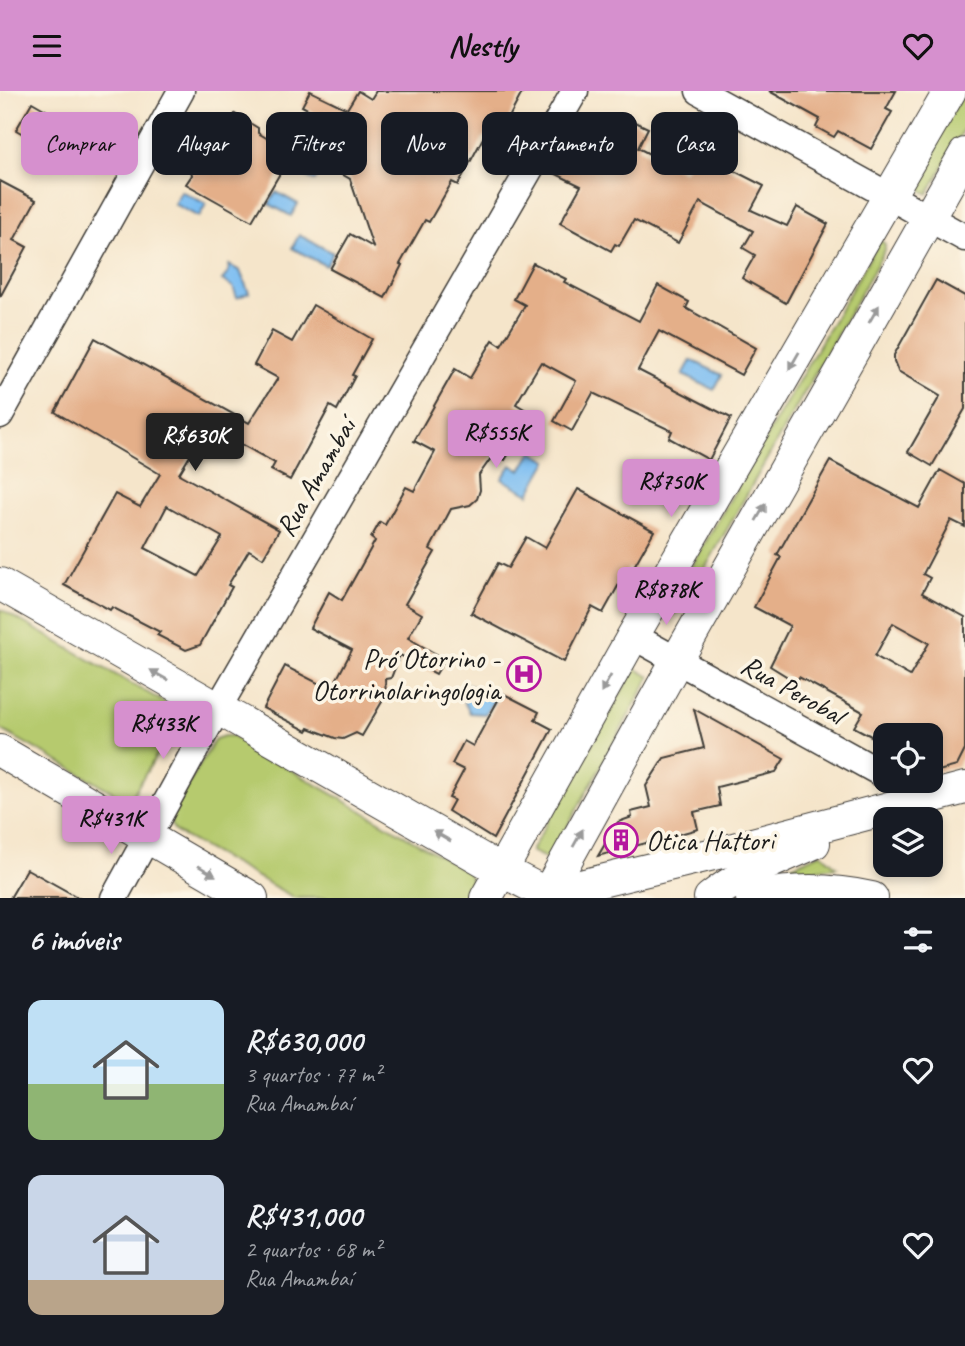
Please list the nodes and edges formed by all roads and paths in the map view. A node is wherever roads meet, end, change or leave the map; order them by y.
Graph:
1 (181, 91) edge
2 (575, 91) edge
3 (699, 91) edge
4 (950, 91) edge
5 (965, 154) edge
6 (891, 196) junction
7 (930, 218) junction
8 (965, 238) edge
9 (0, 415) edge
10 (0, 584) edge
11 (633, 636) junction
12 (677, 660) junction
13 (218, 708) junction
14 (0, 751) edge
15 (873, 769) edge
16 (965, 788) edge
17 (892, 794) edge
18 (149, 837) junction
19 (501, 870) junction
20 (546, 896) edge
21 (114, 898) edge
22 (252, 898) edge
23 (486, 898) edge
24 (710, 898) edge
25 (752, 898) edge
26 (872, 898) edge

1 - 9 street
2 - 13 street, Rua Amambaí
3 - 6 street
4 - 6 street
5 - 7 street
6 - 7 street
6 -> 11 street
7 - 8 street
12 -> 7 street
13 -> 10 street
11 - 12 street, Rua Perobal
11 -> 19 street
12 - 15 street, Rua Perobal
20 -> 12 street
13 - 18 street, Rua Amambaí
19 -> 13 street
14 - 18 street
16 - 17 street
17 - 20 street
17 - 24 street
18 - 21 street, Rua Amambaí
18 -> 22 street
19 - 20 street
19 - 23 street
25 - 26 street

